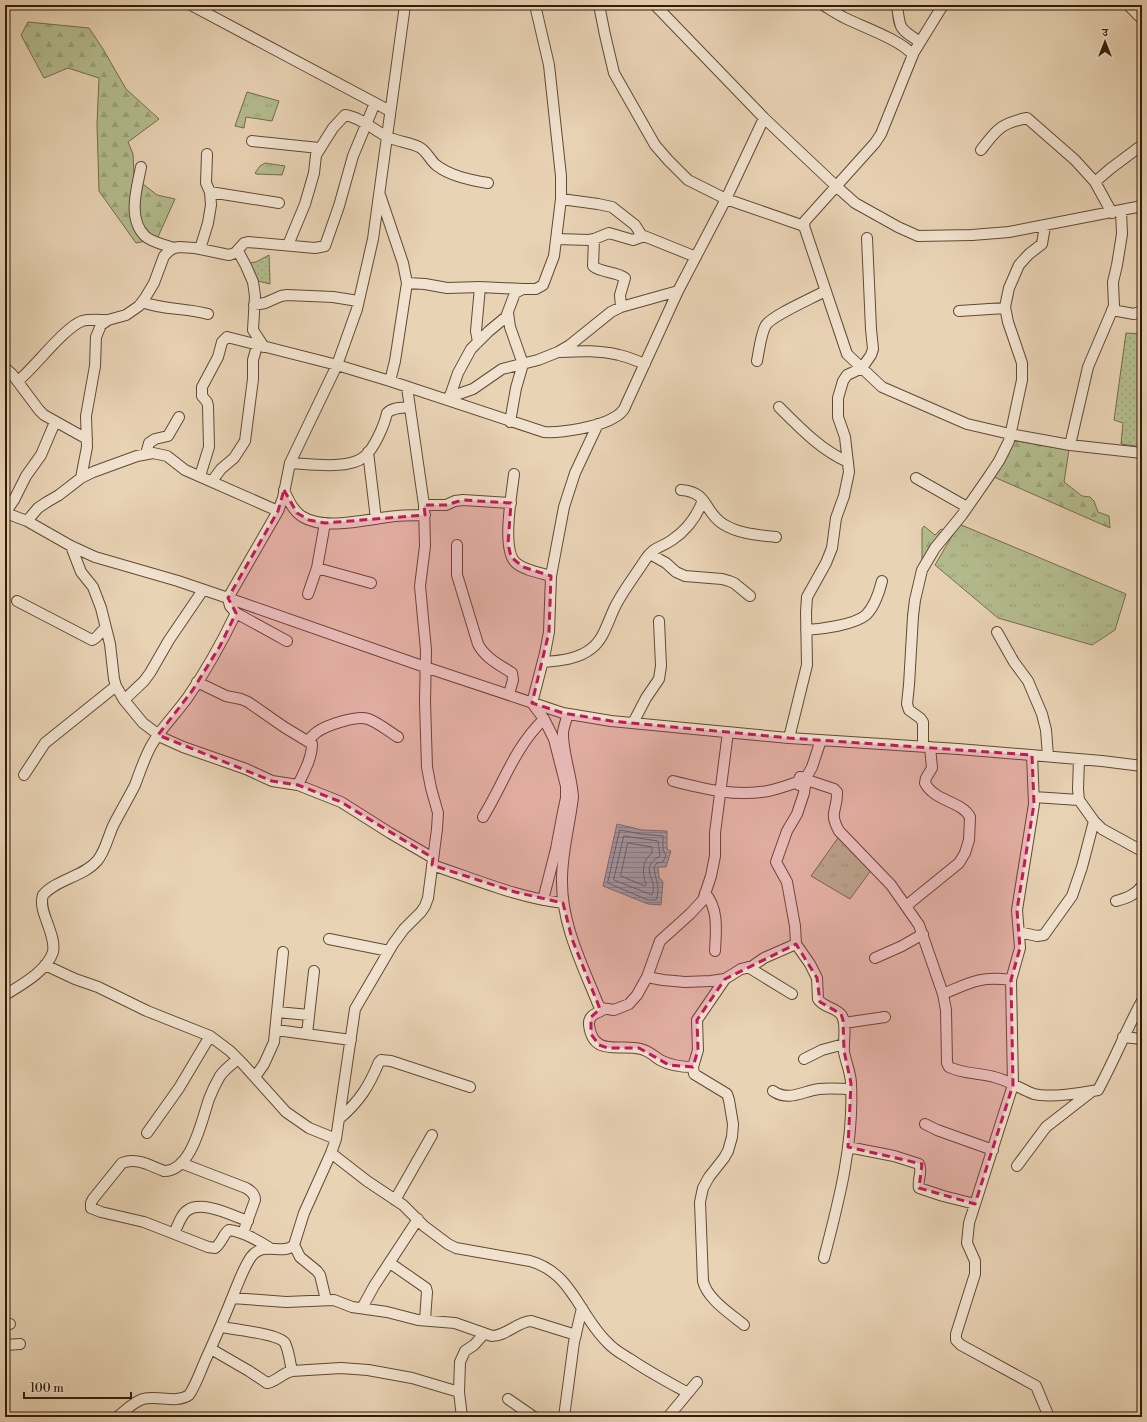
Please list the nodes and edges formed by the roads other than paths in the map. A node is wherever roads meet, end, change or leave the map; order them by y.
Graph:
1 (191, 5) edge
2 (405, 5) edge
3 (535, 5) edge
4 (599, 5) edge
5 (655, 5) edge
6 (823, 5) edge
7 (897, 5) edge
8 (944, 5) edge
9 (1128, 5) edge
10 (1142, 19) edge
11 (920, 42) junction
12 (913, 55) junction
13 (375, 103) junction
14 (390, 111) junction
15 (764, 118) junction
16 (366, 124) junction
17 (387, 137) junction
18 (252, 141) dead end
19 (1142, 145) edge
20 (319, 148) junction
21 (981, 150) dead end
22 (207, 154) dead end
23 (141, 167) dead end
24 (1095, 182) junction
25 (488, 183) dead end
26 (837, 187) junction
27 (210, 192) junction
28 (379, 193) junction
29 (561, 199) junction
30 (726, 199) junction
31 (279, 203) dead end
32 (1142, 206) edge
33 (1116, 212) junction
34 (804, 226) junction
35 (1045, 226) junction
36 (642, 236) junction
37 (867, 238) dead end
38 (557, 239) junction
39 (594, 239) junction
40 (288, 245) junction
41 (174, 248) junction
42 (200, 249) junction
43 (238, 251) junction
44 (696, 257) junction
45 (407, 283) junction
46 (480, 287) junction
47 (523, 289) junction
48 (678, 291) junction
49 (826, 291) junction
50 (358, 301) junction
51 (142, 302) junction
52 (254, 304) junction
53 (621, 307) junction
54 (1005, 308) junction
55 (1112, 310) junction
56 (959, 311) dead end
57 (1142, 311) edge
58 (508, 313) junction
59 (208, 314) dead end
60 (108, 320) junction
61 (478, 342) junction
62 (260, 346) junction
63 (558, 352) junction
64 (757, 361) dead end
65 (523, 364) junction
66 (645, 364) junction
67 (336, 365) junction
68 (5, 368) edge
69 (862, 368) junction
70 (18, 381) junction
71 (390, 381) junction
72 (407, 387) junction
73 (447, 398) junction
74 (410, 407) junction
75 (779, 407) dead end
76 (179, 418) dead end
77 (55, 422) junction
78 (510, 422) junction
79 (598, 424) junction
80 (1010, 434) junction
81 (87, 439) junction
82 (1070, 445) junction
83 (368, 452) junction
84 (1142, 453) edge
85 (146, 454) junction
86 (848, 462) junction
87 (290, 463) junction
88 (514, 474) dead end
89 (200, 476) junction
90 (81, 478) junction
91 (916, 478) dead end
92 (212, 481) junction
93 (284, 490) junction
94 (681, 490) dead end
95 (703, 500) junction
96 (511, 503) junction
97 (968, 507) junction
98 (424, 510) junction
99 (278, 511) junction
100 (5, 514) edge
101 (376, 519) junction
102 (27, 521) junction
103 (325, 523) junction
104 (776, 538) dead end
105 (457, 545) dead end
106 (71, 546) junction
107 (650, 554) junction
108 (317, 568) junction
109 (551, 576) junction
110 (882, 581) dead end
111 (371, 583) dead end
112 (203, 590) junction
113 (308, 594) dead end
114 (750, 596) dead end
115 (228, 598) junction
116 (17, 601) dead end
117 (236, 613) junction
118 (659, 621) dead end
119 (106, 628) junction
120 (806, 630) junction
121 (997, 632) dead end
122 (287, 641) dead end
123 (543, 662) junction
124 (425, 667) junction
125 (197, 682) junction
126 (116, 686) junction
127 (508, 694) junction
128 (124, 700) junction
129 (532, 703) junction
130 (568, 714) junction
131 (544, 719) junction
132 (633, 723) junction
133 (728, 732) junction
134 (158, 735) junction
135 (398, 737) dead end
136 (789, 738) junction
137 (308, 740) junction
138 (821, 740) junction
139 (926, 747) junction
140 (1032, 755) junction
141 (1048, 756) junction
142 (1079, 759) junction
143 (1142, 766) edge
144 (24, 775) dead end
145 (673, 781) dead end
146 (804, 781) junction
147 (298, 785) junction
148 (720, 792) junction
149 (1034, 797) junction
150 (1079, 800) junction
151 (483, 817) dead end
152 (1094, 821) junction
153 (1142, 851) edge
154 (433, 862) junction
155 (1142, 886) edge
156 (705, 893) junction
157 (546, 901) junction
158 (1116, 901) dead end
159 (562, 903) junction
160 (906, 906) junction
161 (1019, 932) junction
162 (923, 934) junction
163 (329, 939) dead end
164 (796, 944) junction
165 (715, 950) dead end
166 (283, 952) dead end
167 (387, 954) junction
168 (875, 958) dead end
169 (45, 965) junction
170 (748, 967) junction
171 (314, 971) dead end
172 (647, 977) junction
173 (725, 979) junction
174 (1011, 980) junction
175 (5, 994) edge
176 (792, 994) dead end
177 (943, 994) junction
178 (1142, 1001) edge
179 (605, 1009) junction
180 (277, 1012) junction
181 (309, 1015) junction
182 (885, 1017) dead end
183 (844, 1023) junction
184 (276, 1030) junction
185 (307, 1034) junction
186 (210, 1036) junction
187 (1124, 1037) junction
188 (1142, 1039) edge
189 (351, 1040) junction
190 (844, 1044) junction
191 (238, 1059) junction
192 (804, 1059) dead end
193 (693, 1067) junction
194 (255, 1077) junction
195 (1014, 1085) junction
196 (470, 1087) dead end
197 (851, 1089) junction
198 (774, 1092) dead end
199 (1091, 1092) junction
200 (339, 1119) junction
201 (925, 1124) dead end
202 (147, 1133) dead end
203 (432, 1135) dead end
204 (336, 1139) junction
205 (848, 1147) junction
206 (992, 1150) junction
207 (331, 1153) junction
208 (181, 1163) junction
209 (1017, 1166) dead end
210 (396, 1200) junction
211 (975, 1204) junction
212 (418, 1219) junction
213 (248, 1221) junction
214 (174, 1234) junction
215 (243, 1234) junction
216 (294, 1245) junction
217 (270, 1248) junction
218 (824, 1258) dead end
219 (390, 1263) junction
220 (232, 1298) junction
221 (326, 1300) junction
222 (362, 1308) junction
223 (582, 1308) junction
224 (425, 1320) junction
225 (744, 1325) dead end
226 (221, 1327) junction
227 (484, 1334) junction
228 (576, 1334) junction
229 (20, 1344) dead end
230 (5, 1345) edge
231 (211, 1349) junction
232 (292, 1371) junction
233 (697, 1382) dead end
234 (459, 1392) junction
235 (688, 1393) junction
236 (508, 1399) dead end
237 (117, 1417) edge
238 (462, 1417) edge
239 (534, 1417) edge
240 (564, 1417) edge
241 (668, 1417) edge
242 (1049, 1417) edge

1 - 13 street
2 - 14 street
3 - 29 street
4 - 30 street
5 - 15 street
6 - 12 street
7 - 11 street
8 - 11 street
9 - 10 street
11 - 12 street
12 - 26 street
13 - 14 street
13 - 16 street
14 - 17 street
15 - 26 street
15 - 30 street
16 - 17 street
16 - 20 street
16 - 40 street
17 - 25 street
17 - 28 street
18 - 20 street
19 - 24 street
20 - 40 street
21 - 24 street
22 - 27 street
23 - 41 street
24 - 33 street
26 - 34 street
26 - 35 street
27 - 31 street
27 - 42 street
28 - 45 street
28 - 50 street
29 - 36 street
29 - 38 street
30 - 34 street
30 - 44 street
32 - 33 street
33 - 35 street
33 - 55 street
34 - 49 street
35 - 54 street
36 - 39 street
36 - 44 street
37 - 69 street
38 - 39 street
38 - 47 street
39 - 53 street
40 - 43 street
41 - 42 street
41 - 51 street
42 - 43 street
43 - 52 street
44 - 48 street
45 - 46 street
45 - 71 street
46 - 47 street
46 - 61 street
47 - 58 street
48 - 53 street
48 - 66 street
49 - 64 street
49 - 69 street
50 - 52 street
50 - 67 street
51 - 59 street
51 - 60 street
52 - 62 street
53 - 63 street
54 - 56 street
54 - 80 street
55 - 57 street
55 - 82 street
58 - 61 street
58 - 65 street
60 - 70 street
60 - 81 street
61 - 73 street
62 - 67 street
62 - 89 street
62 - 92 street
63 - 65 street
63 - 66 street
65 - 73 street
65 - 78 street
66 - 79 street
67 - 71 street
67 - 87 street
68 - 70 street
69 - 80 street
69 - 86 street
70 - 77 street
71 - 72 street
72 - 73 street
72 - 74 street
73 - 78 street
74 - 83 street
74 - 98 street
75 - 86 street
76 - 85 street
77 - 81 street
77 - 100 street
78 - 79 street
79 - 109 street
80 - 82 street
80 - 97 street
81 - 90 street
82 - 84 street
83 - 87 street
83 - 101 street
85 - 89 street
85 - 90 street
86 - 120 street
87 - 93 street
88 - 96 street
89 - 92 street
90 - 102 street
91 - 97 street
92 - 99 street
93 - 99 street
93 - 103 street
94 - 95 street
95 - 104 street
95 - 107 street
96 - 98 street
96 - 109 street
97 - 139 street
98 - 101 street
98 - 124 street
99 - 115 street
100 - 102 street
101 - 103 street
102 - 106 street
103 - 108 street
105 - 127 street
106 - 112 street
106 - 119 street
107 - 114 street
107 - 123 street
108 - 111 street
108 - 113 street
109 - 123 street
110 - 120 street
112 - 115 street
112 - 128 street
115 - 117 street
115 - 124 street
116 - 119 street
117 - 122 street
117 - 125 street
118 - 132 street
119 - 126 street
120 - 136 street
121 - 141 street
123 - 129 street
124 - 127 street
124 - 154 street
125 - 134 street
125 - 137 street
126 - 128 street
126 - 144 street
127 - 129 street
128 - 134 street
129 - 130 street
129 - 131 street
130 - 132 street
130 - 159 street
131 - 151 street
131 - 157 street
132 - 133 street
133 - 136 street
133 - 148 street
134 - 147 street
134 - 169 street
135 - 137 street
136 - 138 street
137 - 147 street
138 - 139 street
138 - 146 street
139 - 140 street
139 - 160 street
140 - 141 street
140 - 149 street
141 - 142 street
142 - 143 street
142 - 150 street
145 - 148 street
146 - 148 street
146 - 160 street
146 - 164 street
147 - 154 street
148 - 156 street
149 - 150 street
149 - 161 street
150 - 152 street
152 - 153 street
152 - 161 street
154 - 157 street
154 - 167 street
155 - 158 street
156 - 165 street
156 - 172 street
157 - 159 street
159 - 179 street
160 - 162 street
161 - 174 street
162 - 168 street
162 - 177 street
163 - 167 street
164 - 170 street
164 - 183 street
166 - 180 street
167 - 189 street
169 - 175 street
169 - 186 street
170 - 173 street
170 - 176 street
171 - 181 street
172 - 173 street
172 - 179 street
173 - 193 street
174 - 177 street
174 - 195 street
177 - 195 street
178 - 187 street
179 - 193 street
180 - 181 street
180 - 184 street
181 - 185 street
182 - 183 street
183 - 190 street
184 - 185 street
184 - 194 street
185 - 189 street
186 - 191 street
186 - 202 street
187 - 188 street
187 - 199 street
189 - 200 street
190 - 192 street
190 - 197 street
191 - 194 street
191 - 208 street
193 - 225 street
194 - 204 street
195 - 199 street
195 - 206 street
196 - 200 street
197 - 198 street
197 - 205 street
199 - 209 street
200 - 204 street
201 - 206 street
203 - 210 street
204 - 207 street
205 - 211 street
205 - 218 street
206 - 211 street
207 - 210 street
207 - 216 street
208 - 213 street
208 - 214 street
210 - 212 street
211 - 242 street
212 - 219 street
212 - 223 street
213 - 214 street
213 - 215 street
214 - 215 street
215 - 217 street
216 - 217 street
216 - 221 street
217 - 220 street
219 - 222 street
219 - 224 street
220 - 221 street
220 - 226 street
221 - 222 street
222 - 224 street
223 - 228 street
223 - 235 street
224 - 227 street
226 - 231 street
226 - 232 street
227 - 228 street
227 - 234 street
228 - 240 street
229 - 230 street
231 - 232 street
231 - 237 street
232 - 234 street
233 - 235 street
234 - 238 street
235 - 241 street
236 - 239 street

